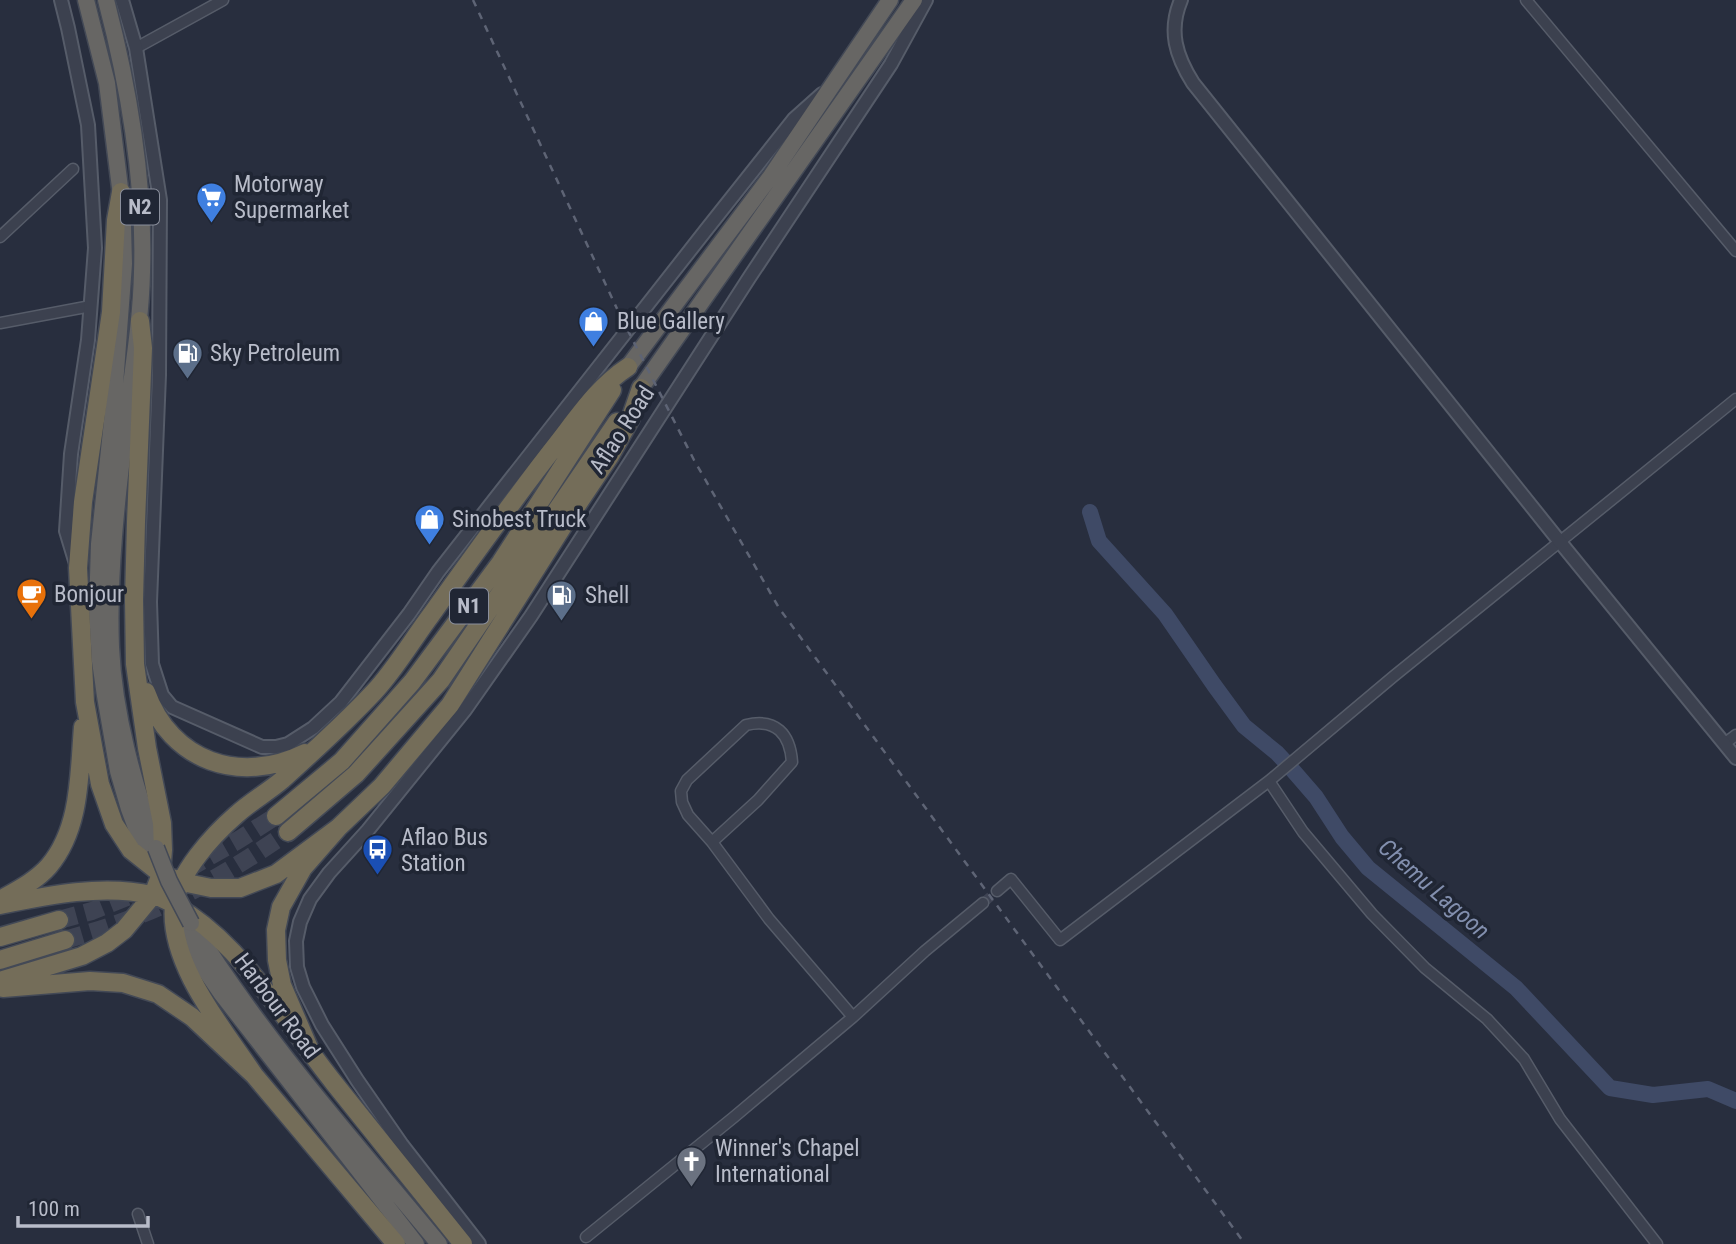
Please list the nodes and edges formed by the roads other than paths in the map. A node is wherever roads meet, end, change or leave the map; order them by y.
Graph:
1 (61, 0) edge
2 (86, 0) edge
3 (106, 0) edge
4 (122, 0) edge
5 (223, 0) edge
6 (890, 0) edge
7 (914, 0) edge
8 (926, 0) edge
9 (1181, 0) edge
10 (1526, 0) edge
11 (136, 48) junction
12 (832, 85) junction
13 (73, 169) dead end
14 (121, 192) junction
15 (0, 237) edge
16 (1736, 251) edge
17 (91, 306) junction
18 (0, 311) edge
19 (140, 321) junction
20 (4, 323) edge
21 (628, 367) junction
22 (641, 388) junction
23 (1736, 399) edge
24 (120, 414) junction
25 (1560, 542) junction
26 (78, 568) junction
27 (135, 664) junction
28 (85, 702) junction
29 (1736, 735) edge
30 (326, 741) junction
31 (1724, 744) junction
32 (1736, 758) edge
33 (124, 768) junction
34 (1269, 781) junction
35 (276, 816) tunnel mouth
36 (338, 828) junction
37 (288, 832) tunnel mouth
38 (712, 842) junction
39 (161, 874) junction
40 (182, 882) junction
41 (997, 891) tunnel mouth
42 (153, 895) junction
43 (0, 903) edge
44 (174, 904) junction
45 (983, 904) tunnel mouth
46 (59, 920) tunnel mouth
47 (0, 937) edge
48 (65, 940) tunnel mouth
49 (296, 941) joint
50 (0, 960) edge
51 (0, 981) edge
52 (0, 989) edge
53 (853, 1017) junction
54 (312, 1055) junction
55 (254, 1074) junction
56 (138, 1214) dead end
57 (586, 1237) dead end
58 (148, 1244) edge
59 (396, 1244) edge
60 (416, 1244) edge
61 (439, 1244) edge
62 (463, 1244) edge
63 (479, 1244) edge
64 (1657, 1244) edge

1 - 17 street
2 - 14 highway, N2
3 - 19 highway, N2
4 - 11 street
5 - 11 street
6 - 12 highway, Aflao Road / N1
7 - 22 highway, Aflao Road / N1
8 - 49 street, Aflao Road
9 - 25 street
10 - 16 street
11 - 12 street, Aflao Road
12 - 21 highway, Aflao Road / N1
13 - 15 street
14 - 24 highway, N2
14 - 26 highway
17 - 20 street
17 - 26 street
18 - 20 street
19 - 24 highway, N2
19 - 27 highway
21 - 30 highway
21 - 35 highway, Aflao Road / N1
22 - 36 highway
22 - 37 highway, Aflao Road / N1
23 - 25 street
24 - 33 highway, N2
25 - 31 street
25 - 34 street
26 - 28 highway
27 - 30 highway
27 - 39 highway
28 - 39 highway
28 - 43 highway
29 - 31 street
30 - 40 highway
31 - 32 street
33 - 60 highway, Harbour Road
33 - 61 highway, Harbour Road, bridge
34 - 41 street
34 - 64 street
36 - 40 highway
36 - 54 highway
38 - 38 street
38 - 53 street
39 - 40 highway
39 - 42 highway
40 - 44 highway
42 - 43 highway
42 - 44 highway
42 - 51 highway
44 - 54 highway
44 - 55 highway
45 - 53 street
46 - 47 highway
48 - 50 highway
49 - 63 street, Harbour Road
52 - 55 highway
53 - 57 street
54 - 62 highway
55 - 59 highway
56 - 58 street

